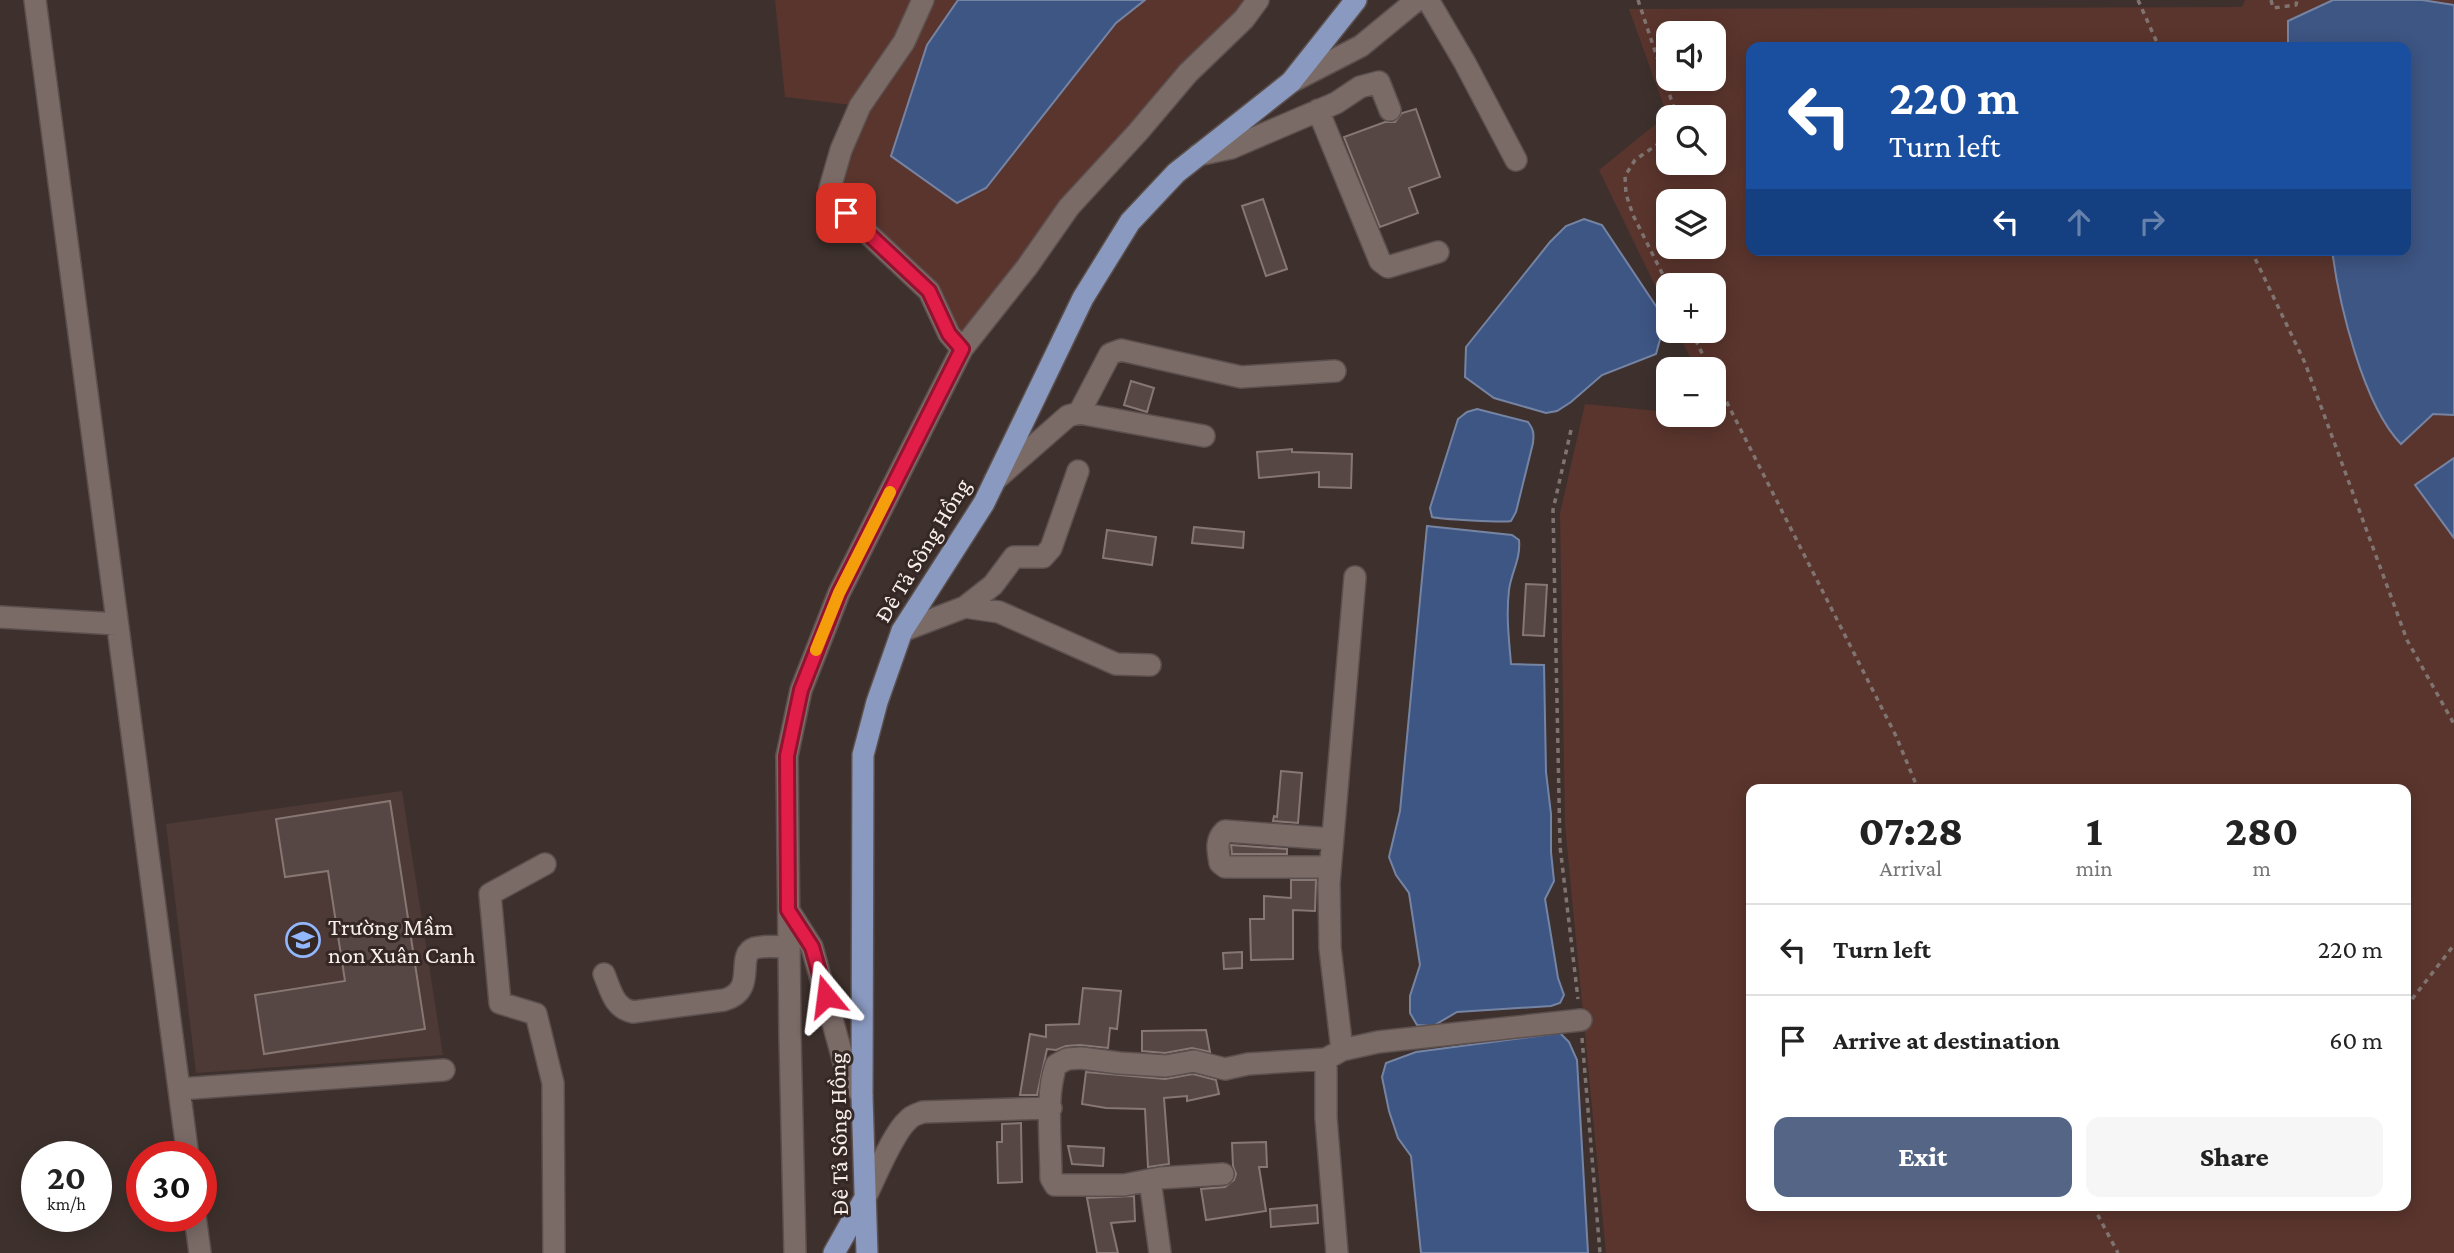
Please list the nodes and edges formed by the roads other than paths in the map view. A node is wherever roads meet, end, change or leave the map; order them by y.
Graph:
1 (35, 0) edge
2 (923, 0) edge
3 (1258, 0) edge
4 (1356, 0) edge
5 (1417, 0) edge
6 (1428, 0) edge
7 (1291, 82) junction
8 (1318, 110) junction
9 (1390, 110) dead end
10 (1198, 156) junction
11 (1516, 160) dead end
12 (1438, 252) dead end
13 (962, 349) junction
14 (1335, 372) dead end
15 (1079, 412) junction
16 (1204, 436) dead end
17 (1078, 471) dead end
18 (995, 480) junction
19 (1355, 577) dead end
20 (965, 607) junction
21 (0, 617) edge
22 (117, 624) junction
23 (902, 631) junction
24 (1150, 665) dead end
25 (1332, 838) junction
26 (545, 864) dead end
27 (1330, 867) junction
28 (788, 910) junction
29 (789, 947) junction
30 (604, 974) dead end
31 (1581, 1020) road end
32 (1334, 1054) junction
33 (444, 1070) dead end
34 (180, 1089) junction
35 (862, 1096) junction
36 (1051, 1108) junction
37 (186, 1141) edge
38 (1223, 1174) dead end
39 (1150, 1180) junction
40 (866, 1196) junction
41 (197, 1232) edge
42 (200, 1253) edge
43 (554, 1253) edge
44 (795, 1253) edge
45 (834, 1253) edge
46 (867, 1253) edge
47 (1160, 1253) edge
48 (1337, 1253) edge

1 - 22 street
2 - 13 street
3 - 13 street
4 - 7 main road, Đê Tả Sông Hồng
5 - 7 street
6 - 11 street
7 - 10 main road, Đê Tả Sông Hồng
8 - 9 street
8 - 10 street
8 - 12 street
10 - 18 main road, Đê Tả Sông Hồng
13 - 28 street
14 - 15 street
15 - 16 street
15 - 18 street
17 - 20 street
18 - 23 main road, Đê Tả Sông Hồng
19 - 25 street
20 - 23 street
20 - 24 street
21 - 22 street
22 - 34 street
23 - 35 main road, Đê Tả Sông Hồng
25 - 27 street
25 - 27 street
26 - 43 street
27 - 32 street
28 - 29 street
28 - 35 street
29 - 30 street
29 - 44 street
31 - 32 street
32 - 36 street
32 - 48 street
33 - 34 street
34 - 37 street
35 - 40 main road, Đê Tả Sông Hồng
36 - 39 street
36 - 40 street
38 - 39 street
39 - 47 street
40 - 45 main road
40 - 46 main road, Đê Tả Sông Hồng
41 - 42 street

